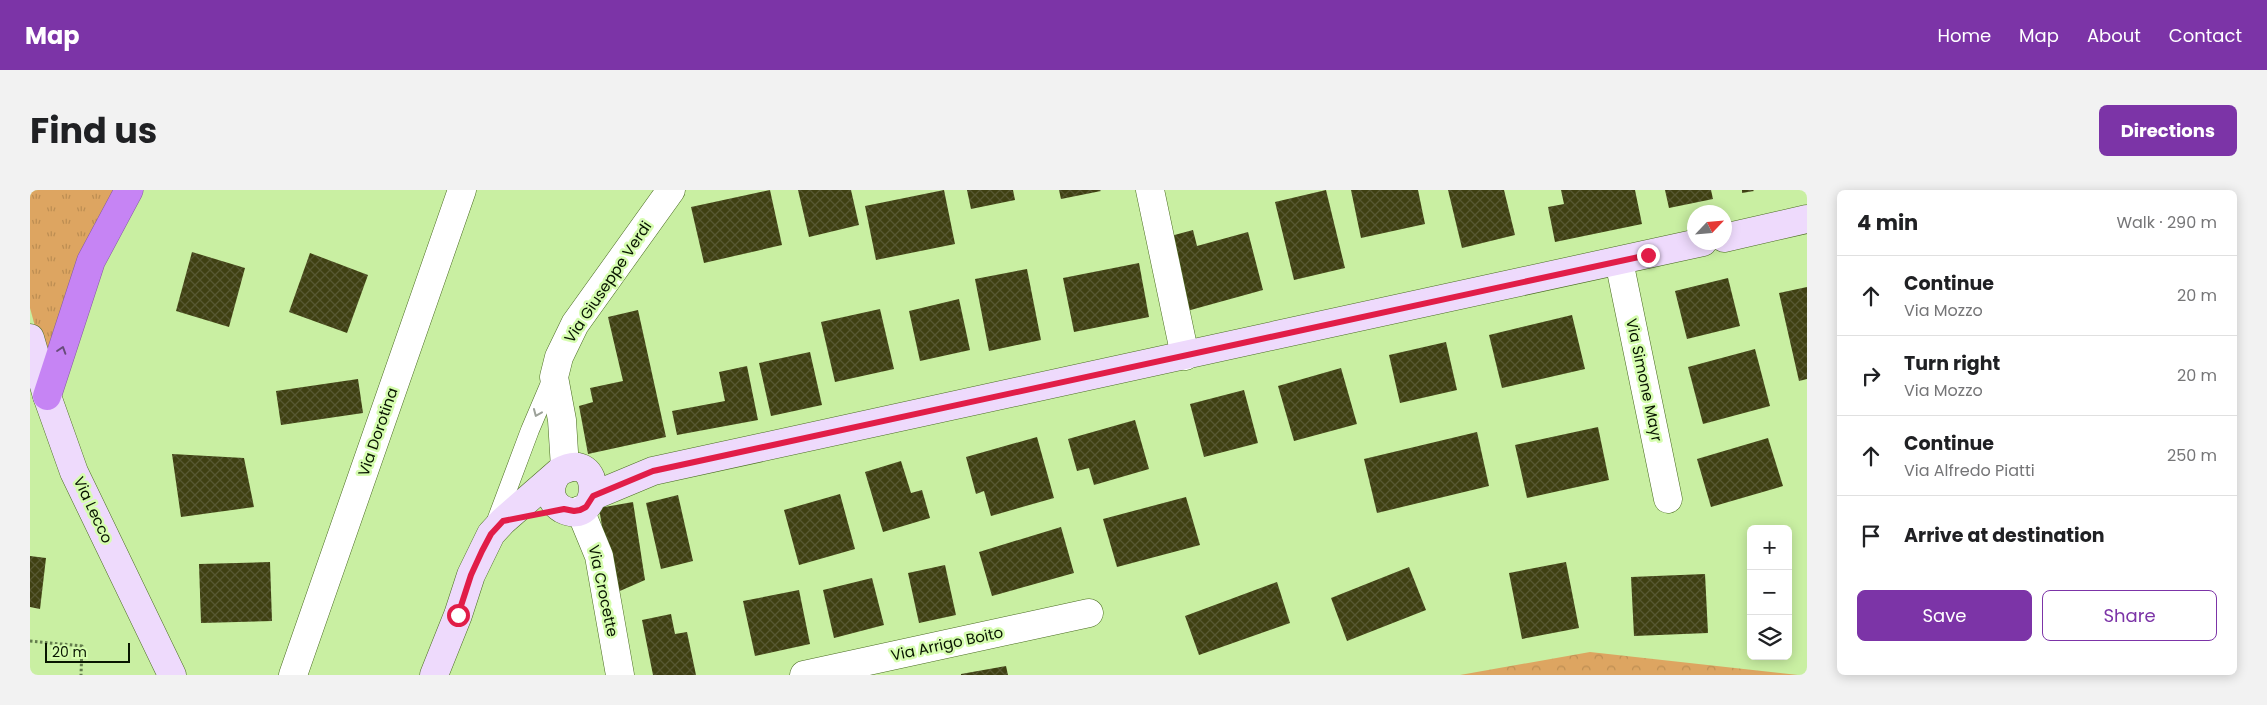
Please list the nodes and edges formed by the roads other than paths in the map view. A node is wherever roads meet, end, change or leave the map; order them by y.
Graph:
1 (129, 190) edge
2 (462, 190) edge
3 (671, 190) edge
4 (1150, 190) edge
5 (1807, 219) edge
6 (1732, 236) edge
7 (1687, 246) edge
8 (1619, 261) junction
9 (30, 338) edge
10 (1185, 356) junction
11 (556, 368) junction
12 (47, 396) junction
13 (574, 488) junction
14 (1668, 499) dead end
15 (497, 527) junction
16 (1089, 613) dead end
17 (172, 675) edge
18 (293, 675) edge
19 (434, 675) edge
20 (620, 675) edge
21 (804, 675) edge

12 -> 1 highway
2 - 18 street, Via Dorotina
3 - 11 street, Via Giuseppe Verdi
4 - 10 street
5 - 6 street
7 - 8 street
8 - 10 street
8 - 14 street, Via Simone Mayr
9 - 12 street, Via Lecco
10 - 13 street
11 - 13 street, Via Giuseppe Verdi
11 -> 15 lane
12 - 17 street, Via Lecco
13 - 15 street
13 - 15 street
13 - 20 street, Via Crocette
15 - 19 street
16 - 21 street, Via Arrigo Boito

